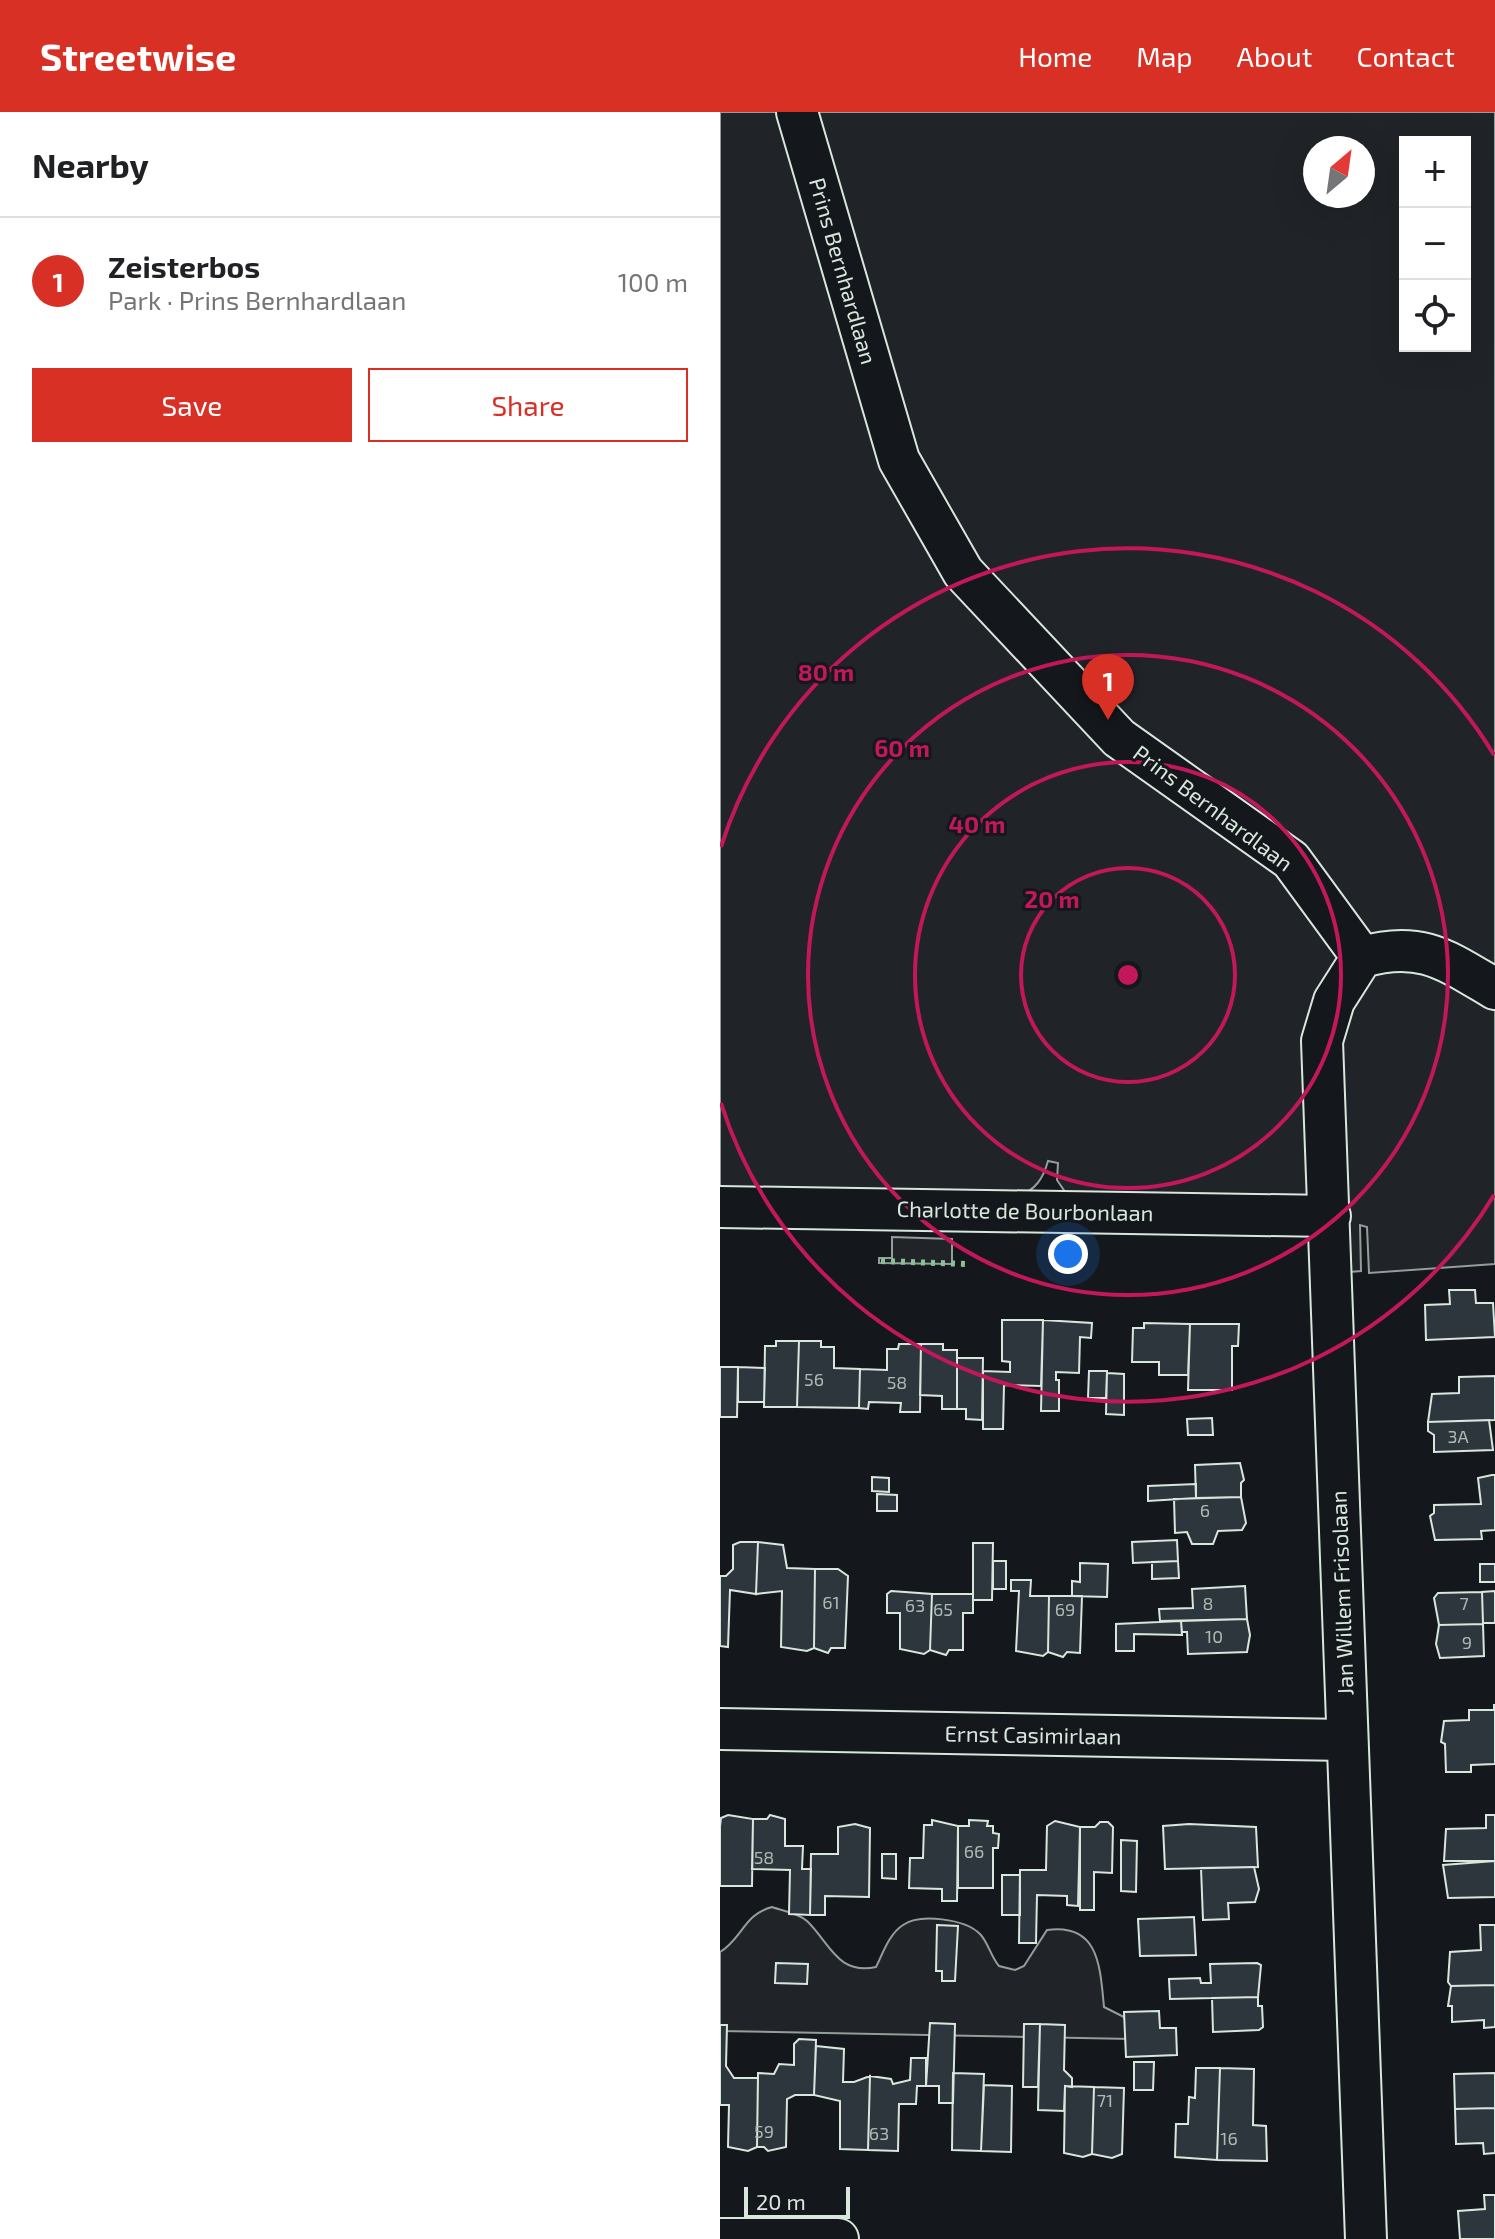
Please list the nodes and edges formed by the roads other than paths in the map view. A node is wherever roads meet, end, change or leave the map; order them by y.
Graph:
1 (797, 112) edge
2 (1362, 957) junction
3 (1495, 989) edge
4 (720, 1207) edge
5 (1330, 1216) junction
6 (720, 1729) edge
7 (1347, 1740) junction
8 (720, 2239) edge
9 (838, 2239) edge
10 (1366, 2239) edge

1 - 2 street, Prins Bernhardlaan
2 - 3 street
2 - 5 street, Jan Willem Frisolaan
4 - 5 street, Charlotte de Bourbonlaan
5 - 7 street, Jan Willem Frisolaan
6 - 7 street, Ernst Casimirlaan
7 - 10 street, Jan Willem Frisolaan
8 - 9 street

